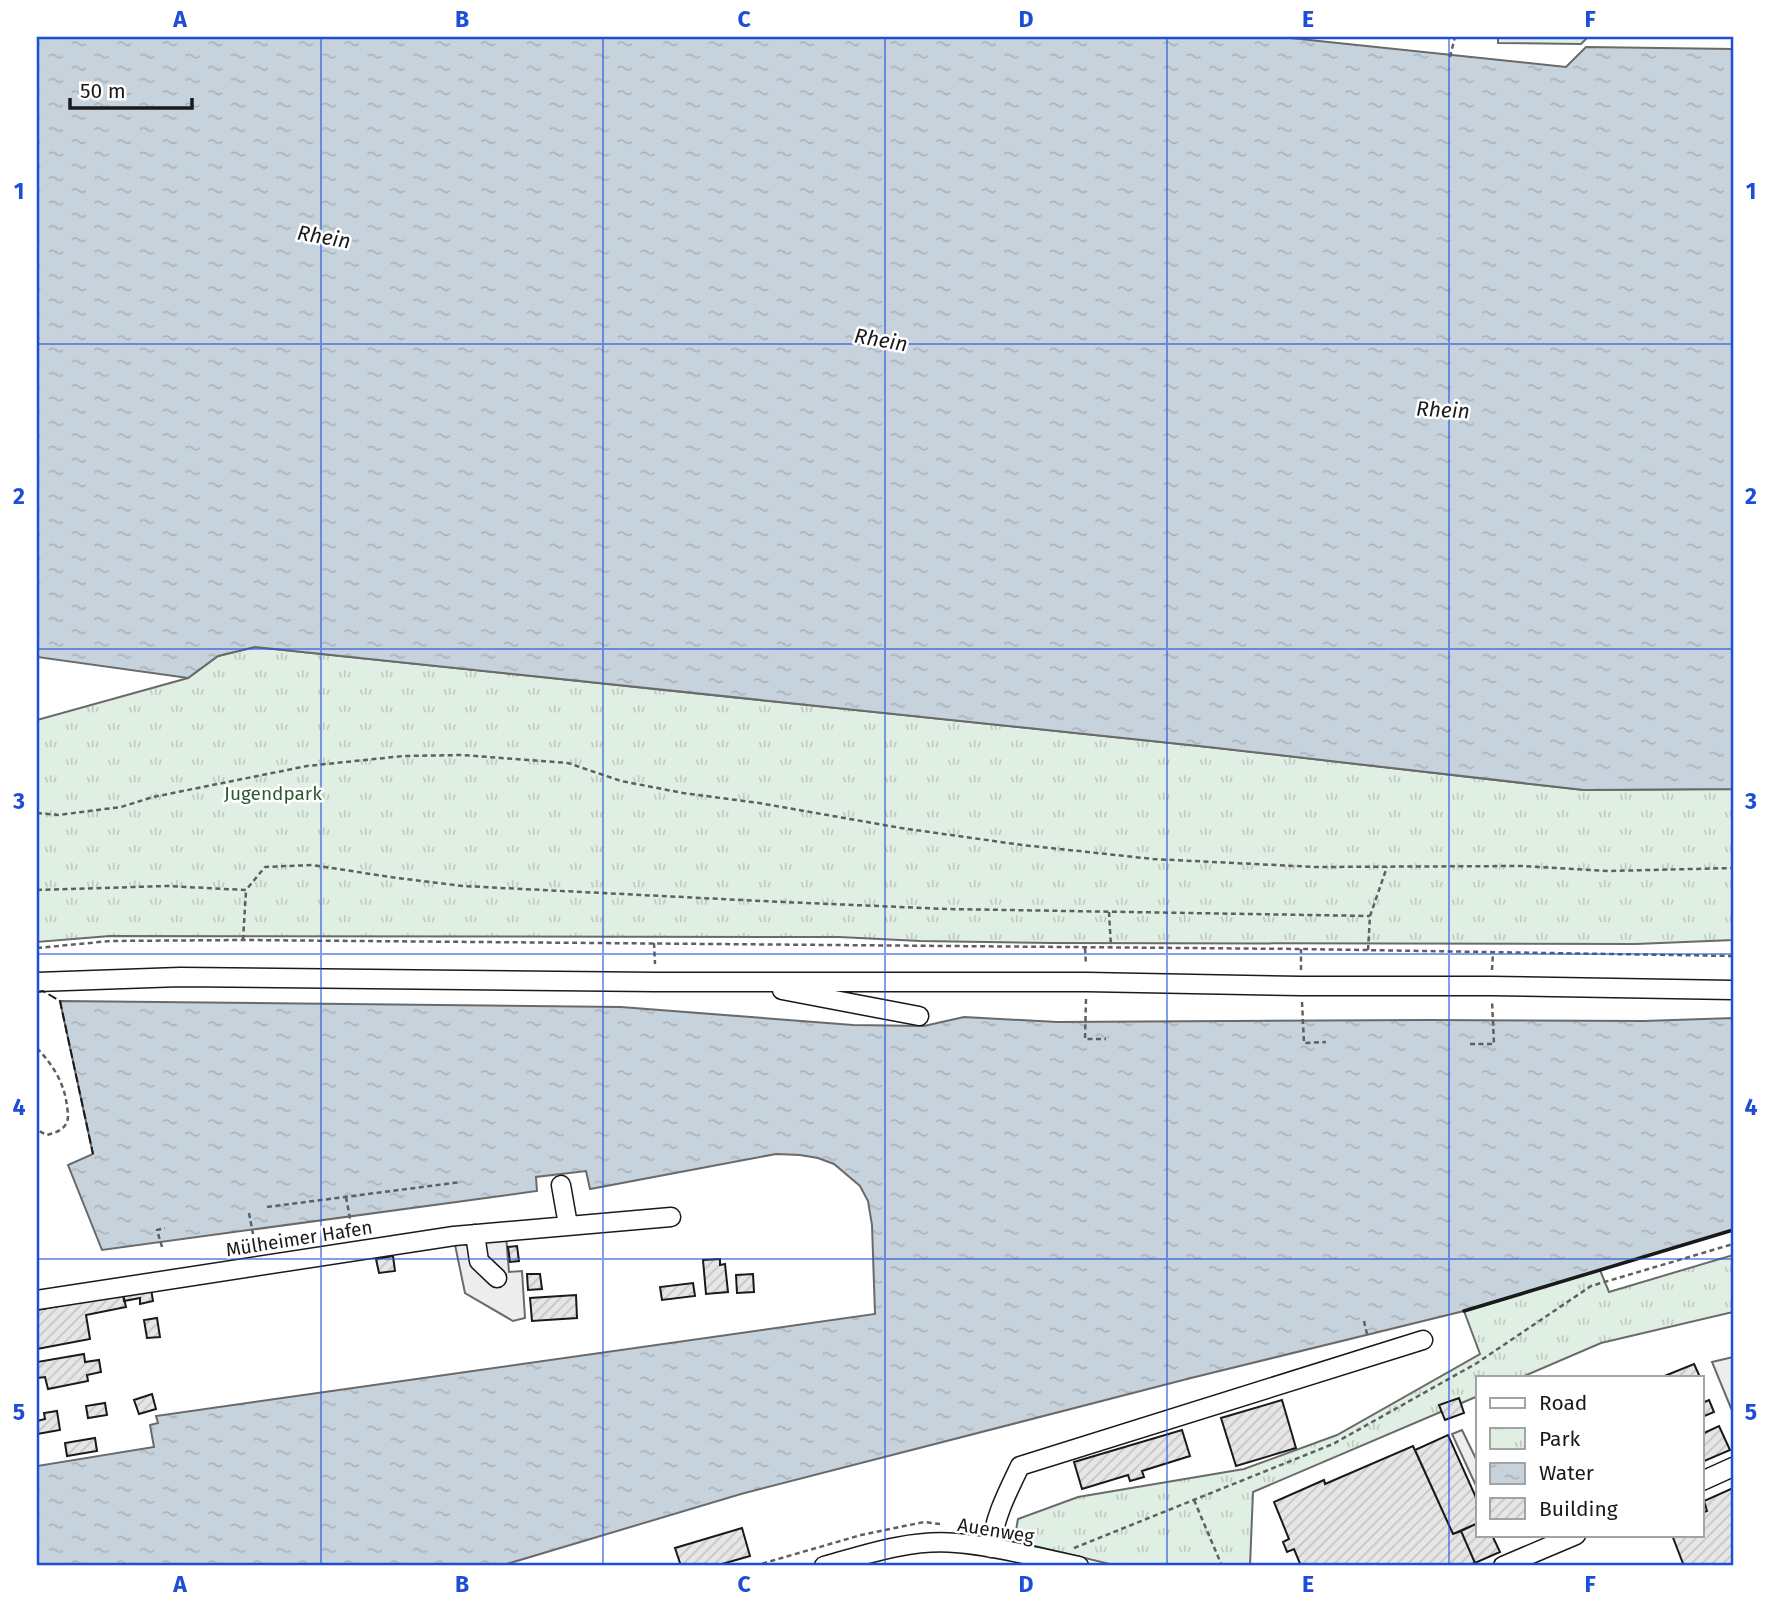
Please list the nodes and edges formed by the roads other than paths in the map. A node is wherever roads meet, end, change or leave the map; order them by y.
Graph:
1 (37, 982) edge
2 (738, 982) junction
3 (1733, 990) edge
4 (919, 1016) dead end
5 (561, 1185) dead end
6 (671, 1217) dead end
7 (568, 1225) junction
8 (475, 1234) junction
9 (496, 1278) dead end
10 (37, 1300) edge
11 (1423, 1340) dead end
12 (1733, 1467) edge
13 (1704, 1480) edge
14 (1574, 1536) edge
15 (991, 1548) junction
16 (824, 1566) edge
17 (1079, 1566) edge
18 (1503, 1566) edge

1 - 2 street
2 - 3 street
2 - 4 street
5 - 7 street
6 - 7 street, Mülheimer Hafen
7 - 8 street, Mülheimer Hafen
8 - 9 street
8 - 10 street, Mülheimer Hafen
11 - 15 street
12 - 13 street
14 - 18 street
15 - 16 street, Auenweg
15 - 17 street, Auenweg

